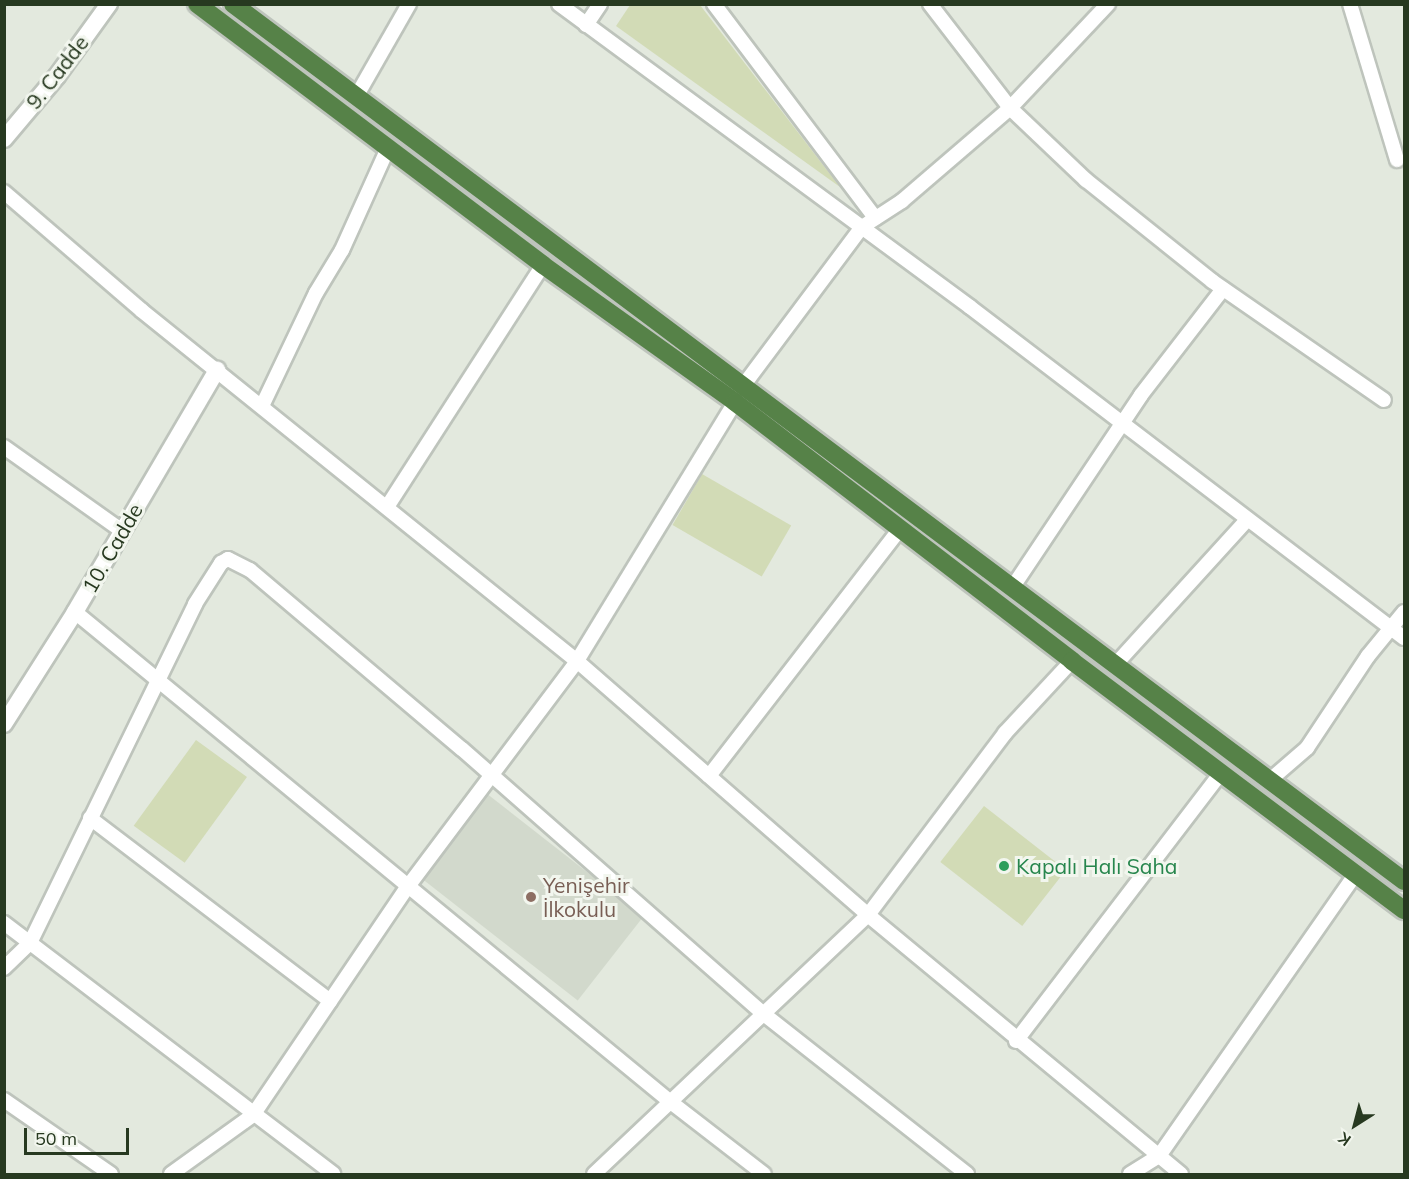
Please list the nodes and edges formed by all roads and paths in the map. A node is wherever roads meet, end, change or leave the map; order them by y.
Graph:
1 (109, 4) edge
2 (197, 4) edge
3 (233, 4) edge
4 (409, 4) edge
5 (559, 4) edge
6 (600, 4) edge
7 (714, 4) edge
8 (930, 4) edge
9 (1108, 4) edge
10 (1350, 4) edge
11 (586, 24) junction
12 (356, 97) junction
13 (1010, 108) junction
14 (4, 139) edge
15 (388, 148) junction
16 (1397, 160) dead end
17 (4, 192) edge
18 (875, 218) junction
19 (862, 227) junction
20 (543, 265) junction
21 (1223, 289) junction
22 (217, 370) junction
23 (739, 394) junction
24 (1384, 400) dead end
25 (262, 406) junction
26 (1121, 424) junction
27 (4, 447) edge
28 (387, 507) junction
29 (1248, 519) junction
30 (900, 529) junction
31 (122, 531) junction
32 (1012, 588) junction
33 (75, 612) junction
34 (1404, 612) edge
35 (1392, 627) junction
36 (1404, 638) edge
37 (576, 661) junction
38 (1072, 661) junction
39 (1115, 664) junction
40 (158, 677) junction
41 (4, 724) edge
42 (1221, 772) junction
43 (710, 776) junction
44 (491, 777) junction
45 (1270, 780) junction
46 (90, 818) junction
47 (1356, 874) junction
48 (1404, 881) edge
49 (409, 885) junction
50 (1404, 910) edge
51 (868, 915) junction
52 (4, 923) edge
53 (30, 943) junction
54 (4, 968) edge
55 (330, 1001) junction
56 (765, 1015) junction
57 (1016, 1041) junction
58 (4, 1100) edge
59 (672, 1103) junction
60 (253, 1115) junction
61 (1160, 1156) junction
62 (111, 1174) edge
63 (171, 1174) edge
64 (333, 1174) edge
65 (594, 1174) edge
66 (764, 1174) edge
67 (967, 1174) edge
68 (1130, 1174) edge
69 (1181, 1174) edge

1 - 14 street, 9. Cadde
2 - 15 highway
3 - 12 highway
4 - 12 street
5 - 11 street
6 - 11 street
7 - 18 street
8 - 13 street
9 - 13 street
10 - 16 street
11 - 19 street
12 - 23 highway
13 - 18 street
13 - 21 street
15 - 20 highway
15 - 25 street
17 - 22 street
18 - 19 street
19 - 23 street
19 - 26 street
20 - 23 highway
20 - 28 street
21 - 24 street
21 - 26 street
22 - 25 street
22 - 31 street, 10. Cadde
23 - 30 highway
23 - 32 highway
23 - 37 street
25 - 28 street
26 - 29 street
26 - 32 street
27 - 31 street
28 - 37 street
29 - 35 street
29 - 39 street
30 - 38 highway
30 - 43 street
31 - 33 street, 10. Cadde
32 - 39 highway
33 - 40 street
33 - 41 street, 10. Cadde
34 - 35 street
35 - 36 street
35 - 45 street
37 - 43 street
37 - 44 street
38 - 42 highway
38 - 51 street
39 - 45 highway
40 - 44 street
40 - 46 street
40 - 49 street
42 - 47 highway
42 - 57 street
43 - 51 street
44 - 49 street
44 - 56 street
45 - 48 highway
46 - 53 street
46 - 55 street
47 - 50 highway
47 - 61 street
49 - 55 street
49 - 59 street
51 - 56 street
51 - 57 street
52 - 53 street
53 - 54 street
53 - 60 street
55 - 60 street
56 - 59 street
56 - 67 street
57 - 61 street
58 - 62 street
59 - 65 street
59 - 66 street
60 - 63 street
60 - 64 street
61 - 68 street
61 - 69 street

